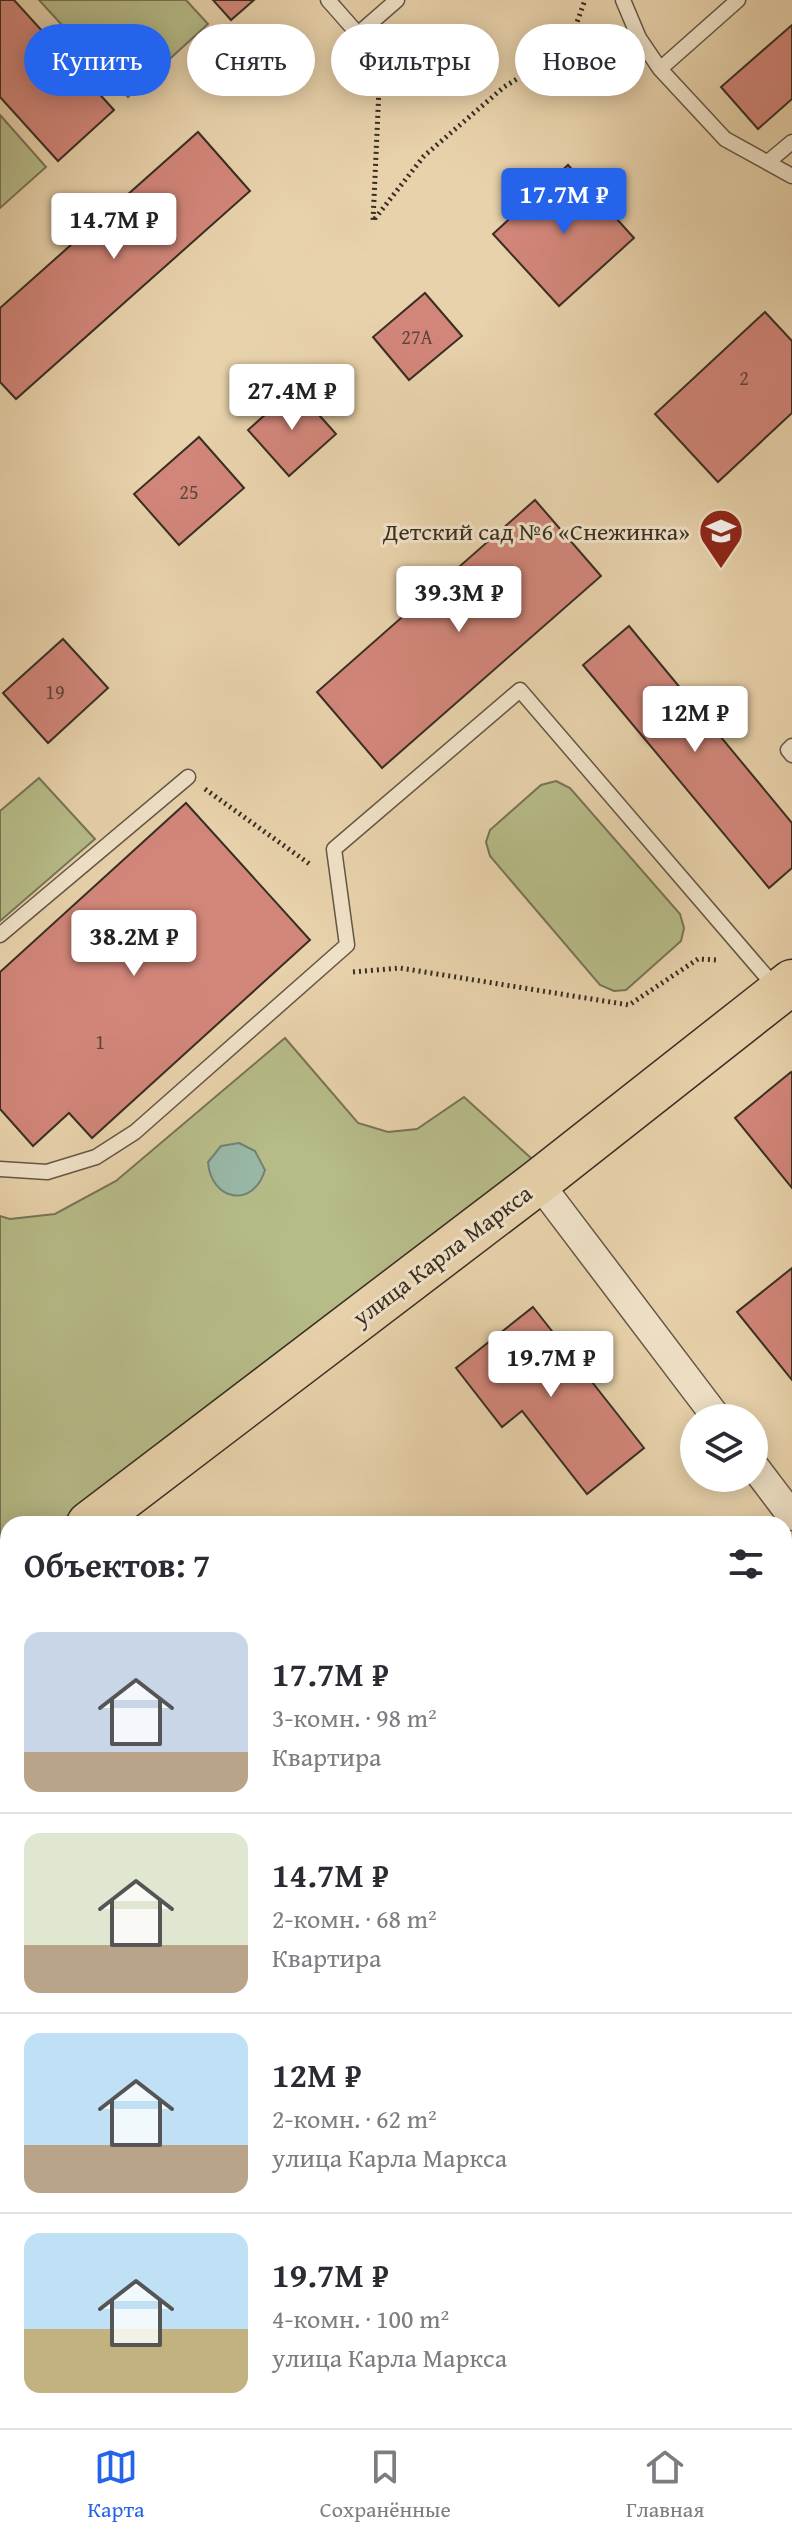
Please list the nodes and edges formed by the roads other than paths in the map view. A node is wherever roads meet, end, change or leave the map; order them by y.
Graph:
1 (328, 0) edge
2 (397, 0) edge
3 (623, 0) edge
4 (738, 0) edge
5 (660, 69) junction
6 (792, 142) edge
7 (768, 162) junction
8 (792, 176) edge
9 (792, 746) edge
10 (792, 755) edge
11 (188, 777) road end
12 (0, 935) edge
13 (775, 979) edge
14 (0, 1169) edge
15 (538, 1182) junction
16 (706, 1404) edge
17 (768, 1484) edge
18 (100, 1516) edge
19 (792, 1516) edge

1 - 2 lane
3 - 5 lane
4 - 5 lane
5 - 7 lane
6 - 7 lane
7 - 8 lane
9 - 10 lane
11 - 12 lane
13 - 14 lane
13 - 15 main road, улица Карла Маркса
15 - 16 street
15 - 18 main road, улица Карла Маркса
17 - 19 street

